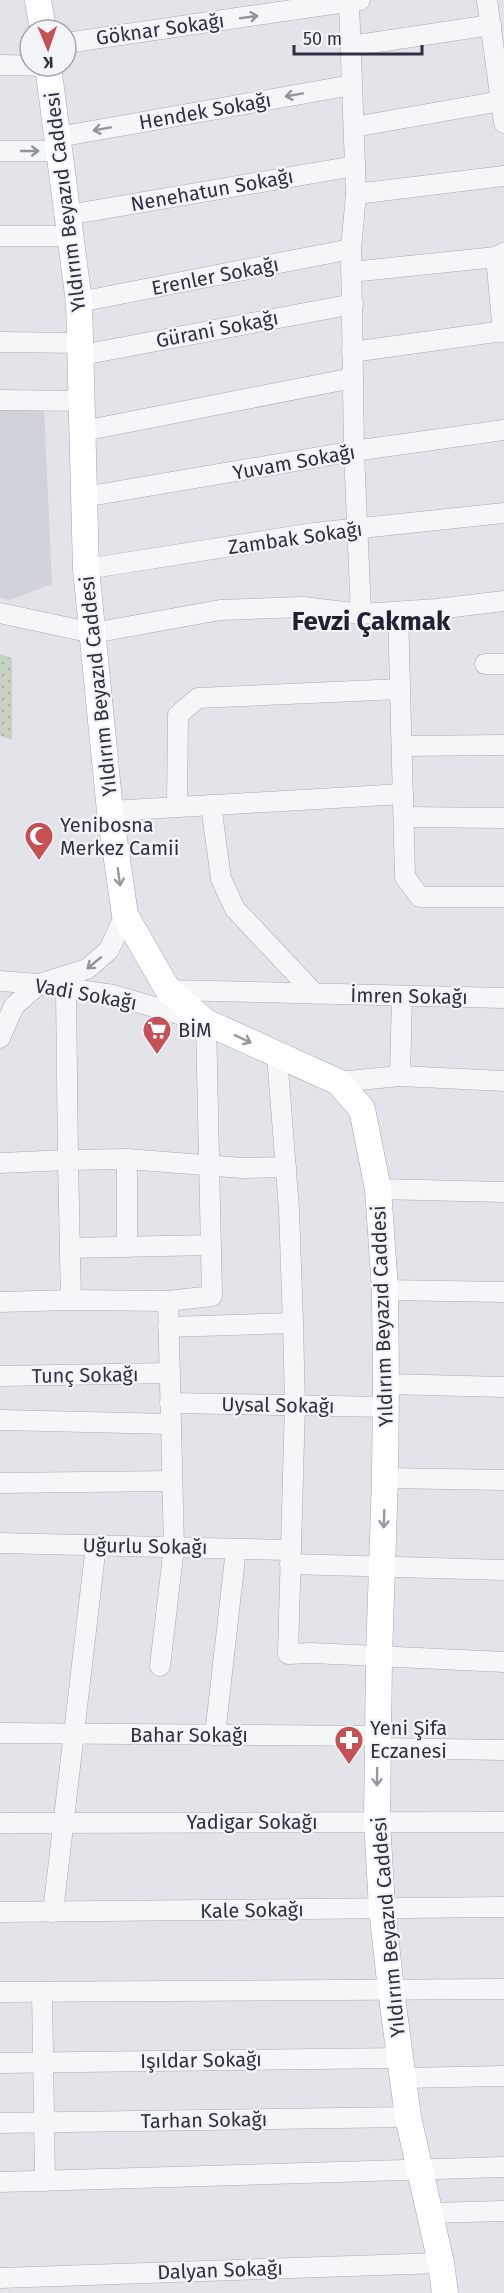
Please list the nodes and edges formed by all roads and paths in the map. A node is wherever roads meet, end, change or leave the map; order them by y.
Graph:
1 (39, 0) edge
2 (487, 0) edge
3 (355, 1) edge
4 (41, 18) edge
5 (491, 25) junction
6 (78, 41) edge
7 (351, 46) junction
8 (500, 58) edge
9 (0, 65) edge
10 (18, 65) edge
11 (50, 78) edge
12 (352, 85) junction
13 (501, 101) junction
14 (504, 123) edge
15 (354, 127) junction
16 (59, 144) junction
17 (0, 151) edge
18 (355, 166) junction
19 (504, 176) edge
20 (356, 194) junction
21 (69, 226) junction
22 (0, 236) edge
23 (351, 249) junction
24 (500, 255) edge
25 (351, 272) junction
26 (79, 302) junction
27 (353, 304) junction
28 (503, 331) edge
29 (0, 342) edge
30 (81, 349) junction
31 (352, 352) junction
32 (353, 378) junction
33 (0, 400) edge
34 (83, 401) junction
35 (504, 430) edge
36 (83, 431) junction
37 (354, 451) junction
38 (84, 497) junction
39 (504, 513) edge
40 (359, 528) junction
41 (86, 569) junction
42 (504, 601) edge
43 (398, 612) junction
44 (0, 613) edge
45 (361, 614) junction
46 (93, 633) junction
47 (400, 689) junction
48 (504, 745) edge
49 (402, 746) junction
50 (403, 794) junction
51 (211, 805) junction
52 (177, 807) junction
53 (110, 811) junction
54 (404, 817) junction
55 (504, 818) edge
56 (504, 897) edge
57 (125, 915) junction
58 (0, 981) edge
59 (39, 984) junction
60 (66, 989) junction
61 (168, 990) junction
62 (315, 994) junction
63 (402, 996) junction
64 (504, 998) edge
65 (206, 1022) junction
66 (0, 1038) edge
67 (277, 1054) junction
68 (400, 1076) junction
69 (504, 1081) edge
70 (338, 1082) junction
71 (127, 1159) junction
72 (68, 1160) junction
73 (0, 1163) edge
74 (210, 1165) junction
75 (286, 1167) junction
76 (378, 1188) junction
77 (504, 1192) edge
78 (210, 1245) junction
79 (127, 1247) junction
80 (70, 1248) junction
81 (385, 1290) junction
82 (504, 1292) edge
83 (212, 1296) junction
84 (71, 1299) junction
85 (168, 1301) junction
86 (0, 1302) edge
87 (293, 1323) junction
88 (214, 1326) junction
89 (168, 1327) junction
90 (170, 1373) junction
91 (0, 1376) edge
92 (504, 1387) edge
93 (386, 1395) junction
94 (171, 1403) junction
95 (295, 1405) junction
96 (0, 1420) edge
97 (171, 1424) junction
98 (385, 1478) junction
99 (504, 1480) edge
100 (172, 1481) junction
101 (0, 1483) edge
102 (0, 1543) edge
103 (96, 1545) junction
104 (174, 1547) junction
105 (236, 1549) junction
106 (290, 1557) junction
107 (382, 1566) junction
108 (504, 1570) edge
109 (379, 1657) junction
110 (504, 1662) edge
111 (160, 1666) dead end
112 (0, 1733) edge
113 (74, 1734) junction
114 (215, 1735) junction
115 (378, 1742) junction
116 (504, 1750) edge
117 (377, 1821) junction
118 (63, 1822) junction
119 (504, 1822) edge
120 (0, 1823) edge
121 (504, 1907) edge
122 (382, 1908) junction
123 (0, 1912) edge
124 (53, 1912) junction
125 (504, 1989) edge
126 (391, 1990) junction
127 (0, 1992) edge
128 (42, 1992) junction
129 (44, 2062) junction
130 (0, 2063) edge
131 (403, 2068) junction
132 (504, 2076) edge
133 (408, 2117) junction
134 (46, 2122) junction
135 (0, 2123) edge
136 (504, 2167) edge
137 (420, 2169) junction
138 (45, 2181) junction
139 (0, 2182) edge
140 (504, 2211) edge
141 (429, 2213) junction
142 (441, 2263) junction
143 (0, 2278) edge
144 (445, 2293) edge

1 - 4 main road
2 - 5 street
6 -> 3 street, Göknar Sokağı
3 - 7 street
5 - 7 street
5 - 8 street
7 - 12 street
8 - 13 street
9 - 10 street
11 - 16 main road, Yıldırım Beyazıd Caddesi
12 - 15 street
12 -> 16 street, Hendek Sokağı
13 - 14 street
13 - 15 street
15 - 18 street
17 -> 16 street, Hendek Sokağı
16 - 21 main road, Yıldırım Beyazıd Caddesi
18 - 20 street
18 - 21 street, Nenehatun Sokağı
19 - 20 street
20 - 23 street
21 - 22 street, Nenehatun Sokağı
21 - 26 main road, Yıldırım Beyazıd Caddesi
23 - 25 street
23 - 26 street, Erenler Sokağı
24 - 25 street
24 - 28 street
25 - 27 street
26 - 30 main road, Yıldırım Beyazıd Caddesi
27 - 30 street, Gürani Sokağı
27 - 31 street
28 - 31 street
29 - 30 street, Gürani Sokağı
30 - 34 main road, Yıldırım Beyazıd Caddesi
31 - 32 street
32 - 36 street
32 - 37 street
33 - 34 street
34 - 36 main road, Yıldırım Beyazıd Caddesi
35 - 37 street, Yuvam Sokağı
36 - 38 main road, Yıldırım Beyazıd Caddesi
37 - 38 street, Yuvam Sokağı
37 - 40 street
38 - 41 main road, Yıldırım Beyazıd Caddesi
39 - 40 street, Zambak Sokağı
40 - 41 street, Zambak Sokağı
40 - 45 street
41 - 46 main road, Yıldırım Beyazıd Caddesi
42 - 43 street
43 - 45 street
43 - 47 street
44 - 46 street
45 - 46 street
46 - 53 main road, Yıldırım Beyazıd Caddesi
47 - 49 street
47 - 52 street
48 - 49 street
49 - 50 street
50 - 51 street
50 - 54 street
51 - 52 street
51 - 62 street
52 - 53 street
53 -> 57 main road, Yıldırım Beyazıd Caddesi
54 - 55 street
54 - 56 street
57 -> 59 street
57 - 61 main road, Yıldırım Beyazıd Caddesi
58 - 59 street, Vadi Sokağı
59 - 60 street, Vadi Sokağı
59 - 66 street
60 - 65 street, Vadi Sokağı
60 - 72 street
61 - 62 street, İmren Sokağı
61 - 65 main road, Yıldırım Beyazıd Caddesi
62 - 63 street, İmren Sokağı
63 - 64 street, İmren Sokağı
63 - 68 street
65 -> 67 main road, Yıldırım Beyazıd Caddesi
65 - 74 street
67 - 70 main road, Yıldırım Beyazıd Caddesi
67 - 75 street
68 - 69 street
68 - 70 street
70 - 76 main road, Yıldırım Beyazıd Caddesi
71 - 72 street
71 - 74 street
71 - 79 street
72 - 73 street
72 - 80 street
74 - 75 street
74 - 78 street
75 - 87 street
76 - 77 street
76 - 81 main road, Yıldırım Beyazıd Caddesi
78 - 79 street
78 - 83 street
79 - 80 street
80 - 84 street
81 - 82 street
81 - 93 main road, Yıldırım Beyazıd Caddesi
83 - 85 street
83 - 88 street
84 - 85 street
84 - 86 street
85 - 89 street
87 - 88 street
87 - 95 street
88 - 89 street
89 - 90 street
90 - 91 street, Tunç Sokağı
90 - 94 street
92 - 93 street, Uysal Sokağı
93 - 95 street, Uysal Sokağı
93 - 98 main road, Yıldırım Beyazıd Caddesi
94 - 95 street, Uysal Sokağı
94 - 97 street
95 - 106 street
96 - 97 street
97 - 100 street
98 - 99 street
98 -> 107 main road, Yıldırım Beyazıd Caddesi
100 - 101 street
100 - 104 street
102 - 103 street, Uğurlu Sokağı
103 - 104 street, Uğurlu Sokağı
103 - 113 street
104 - 105 street, Uğurlu Sokağı
104 - 111 street
105 - 106 street, Uğurlu Sokağı
105 - 114 street
106 - 107 street, Uğurlu Sokağı
106 - 109 street
107 - 108 street, Uğurlu Sokağı
107 - 109 main road, Yıldırım Beyazıd Caddesi
109 - 110 street
109 - 115 main road, Yıldırım Beyazıd Caddesi
112 - 113 street, Bahar Sokağı
113 - 114 street, Bahar Sokağı
113 - 118 street
114 - 115 street, Bahar Sokağı
115 - 116 street, Bahar Sokağı
115 -> 117 main road, Yıldırım Beyazıd Caddesi
117 - 118 street, Yadigar Sokağı
117 - 119 street, Yadigar Sokağı
117 - 122 main road, Yıldırım Beyazıd Caddesi
118 - 120 street, Yadigar Sokağı
118 - 124 street
121 - 122 street, Kale Sokağı
122 - 124 street, Kale Sokağı
122 - 126 main road, Yıldırım Beyazıd Caddesi
123 - 124 street, Kale Sokağı
125 - 126 street
126 - 128 street
126 - 131 main road, Yıldırım Beyazıd Caddesi
127 - 128 street
128 - 129 street
129 - 130 street, Işıldar Sokağı
129 - 131 street, Işıldar Sokağı
129 - 134 street
131 - 132 street, Işıldar Sokağı
131 - 133 main road, Yıldırım Beyazıd Caddesi
133 - 134 street, Tarhan Sokağı
133 - 137 main road, Yıldırım Beyazıd Caddesi
134 - 135 street, Tarhan Sokağı
134 - 138 street
136 - 137 street
137 - 138 street
137 - 141 main road, Yıldırım Beyazıd Caddesi
138 - 139 street
140 - 141 street
141 - 142 main road, Yıldırım Beyazıd Caddesi
142 - 143 street, Dalyan Sokağı
142 - 144 main road, Yıldırım Beyazıd Caddesi

